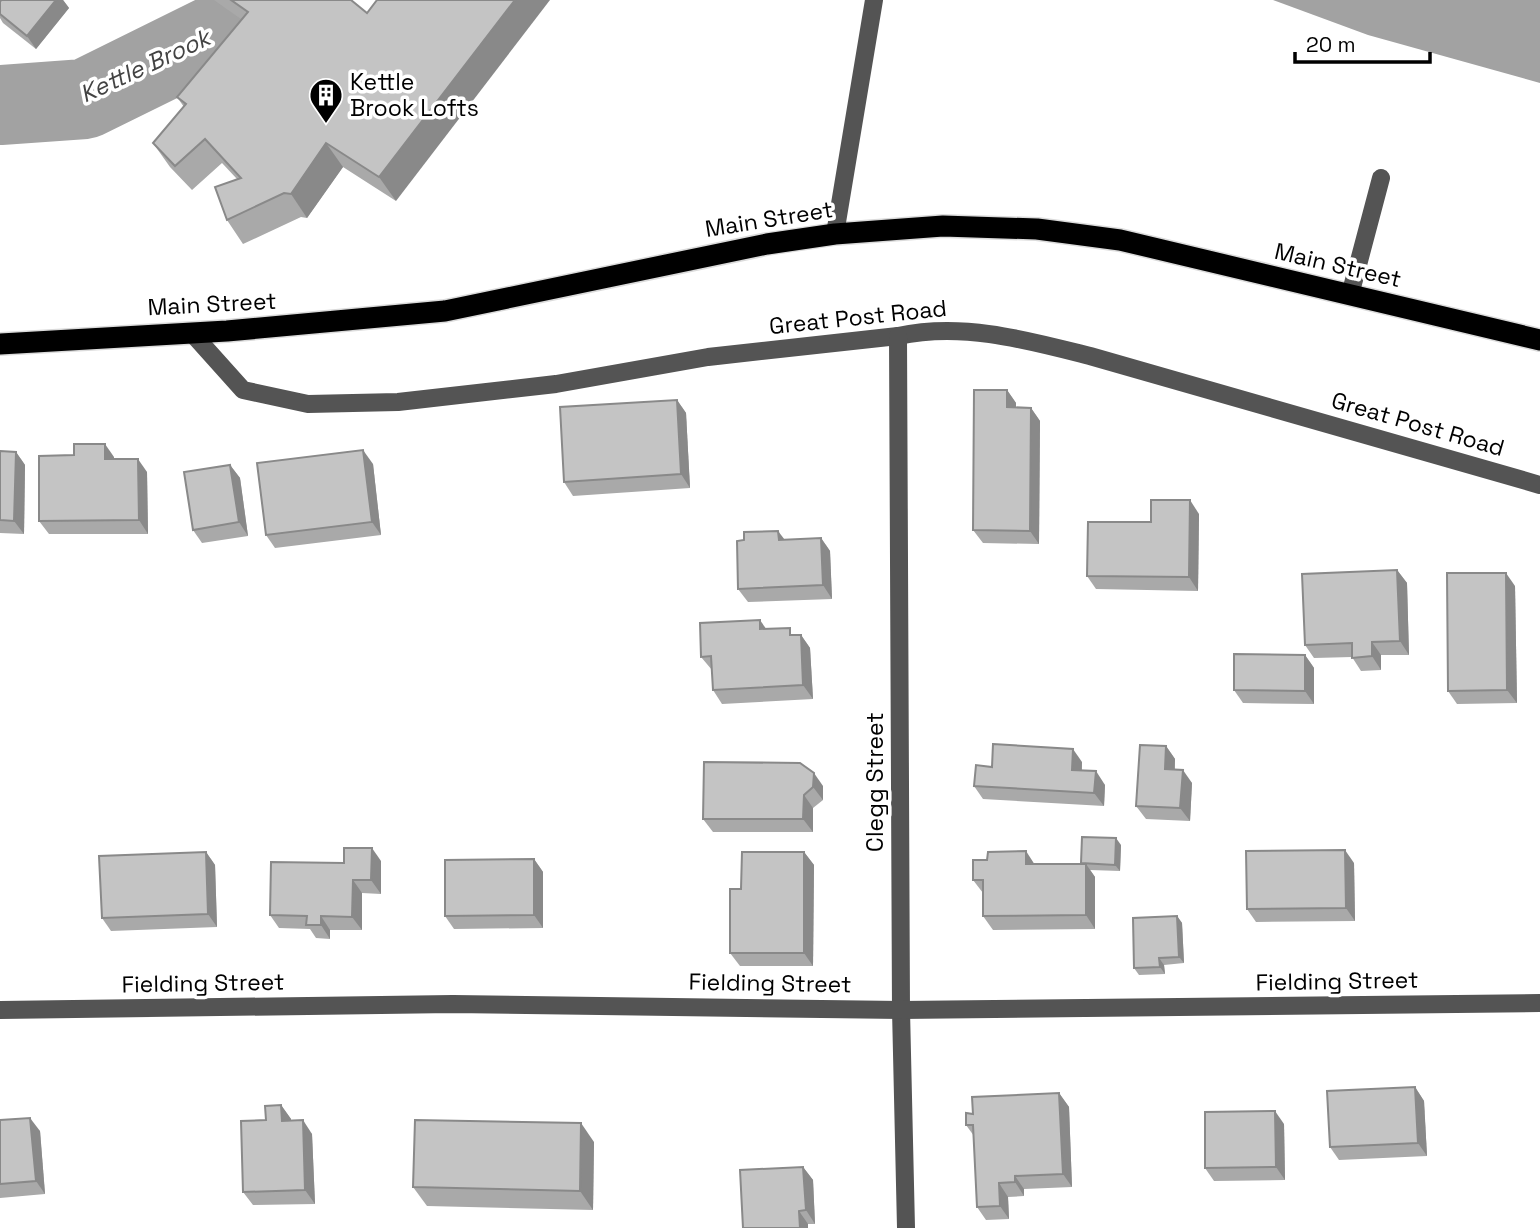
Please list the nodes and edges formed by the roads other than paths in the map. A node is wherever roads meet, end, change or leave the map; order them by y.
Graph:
1 (874, 0) edge
2 (1381, 178) dead end
3 (835, 234) junction
4 (1350, 295) junction
5 (191, 332) junction
6 (898, 337) junction
7 (1540, 340) edge
8 (0, 344) edge
9 (1540, 485) edge
10 (1540, 1003) edge
11 (0, 1010) edge
12 (901, 1010) junction
13 (906, 1228) edge

1 - 3 street
2 - 4 street
3 - 4 highway, Main Street
3 - 5 highway, Main Street
4 - 7 highway, Main Street
5 - 6 street, Great Post Road
5 - 8 highway, Main Street
6 - 9 street, Great Post Road
6 - 12 street, Clegg Street
10 - 12 street, Fielding Street
11 - 12 street, Fielding Street
12 - 13 street, Clegg Street

